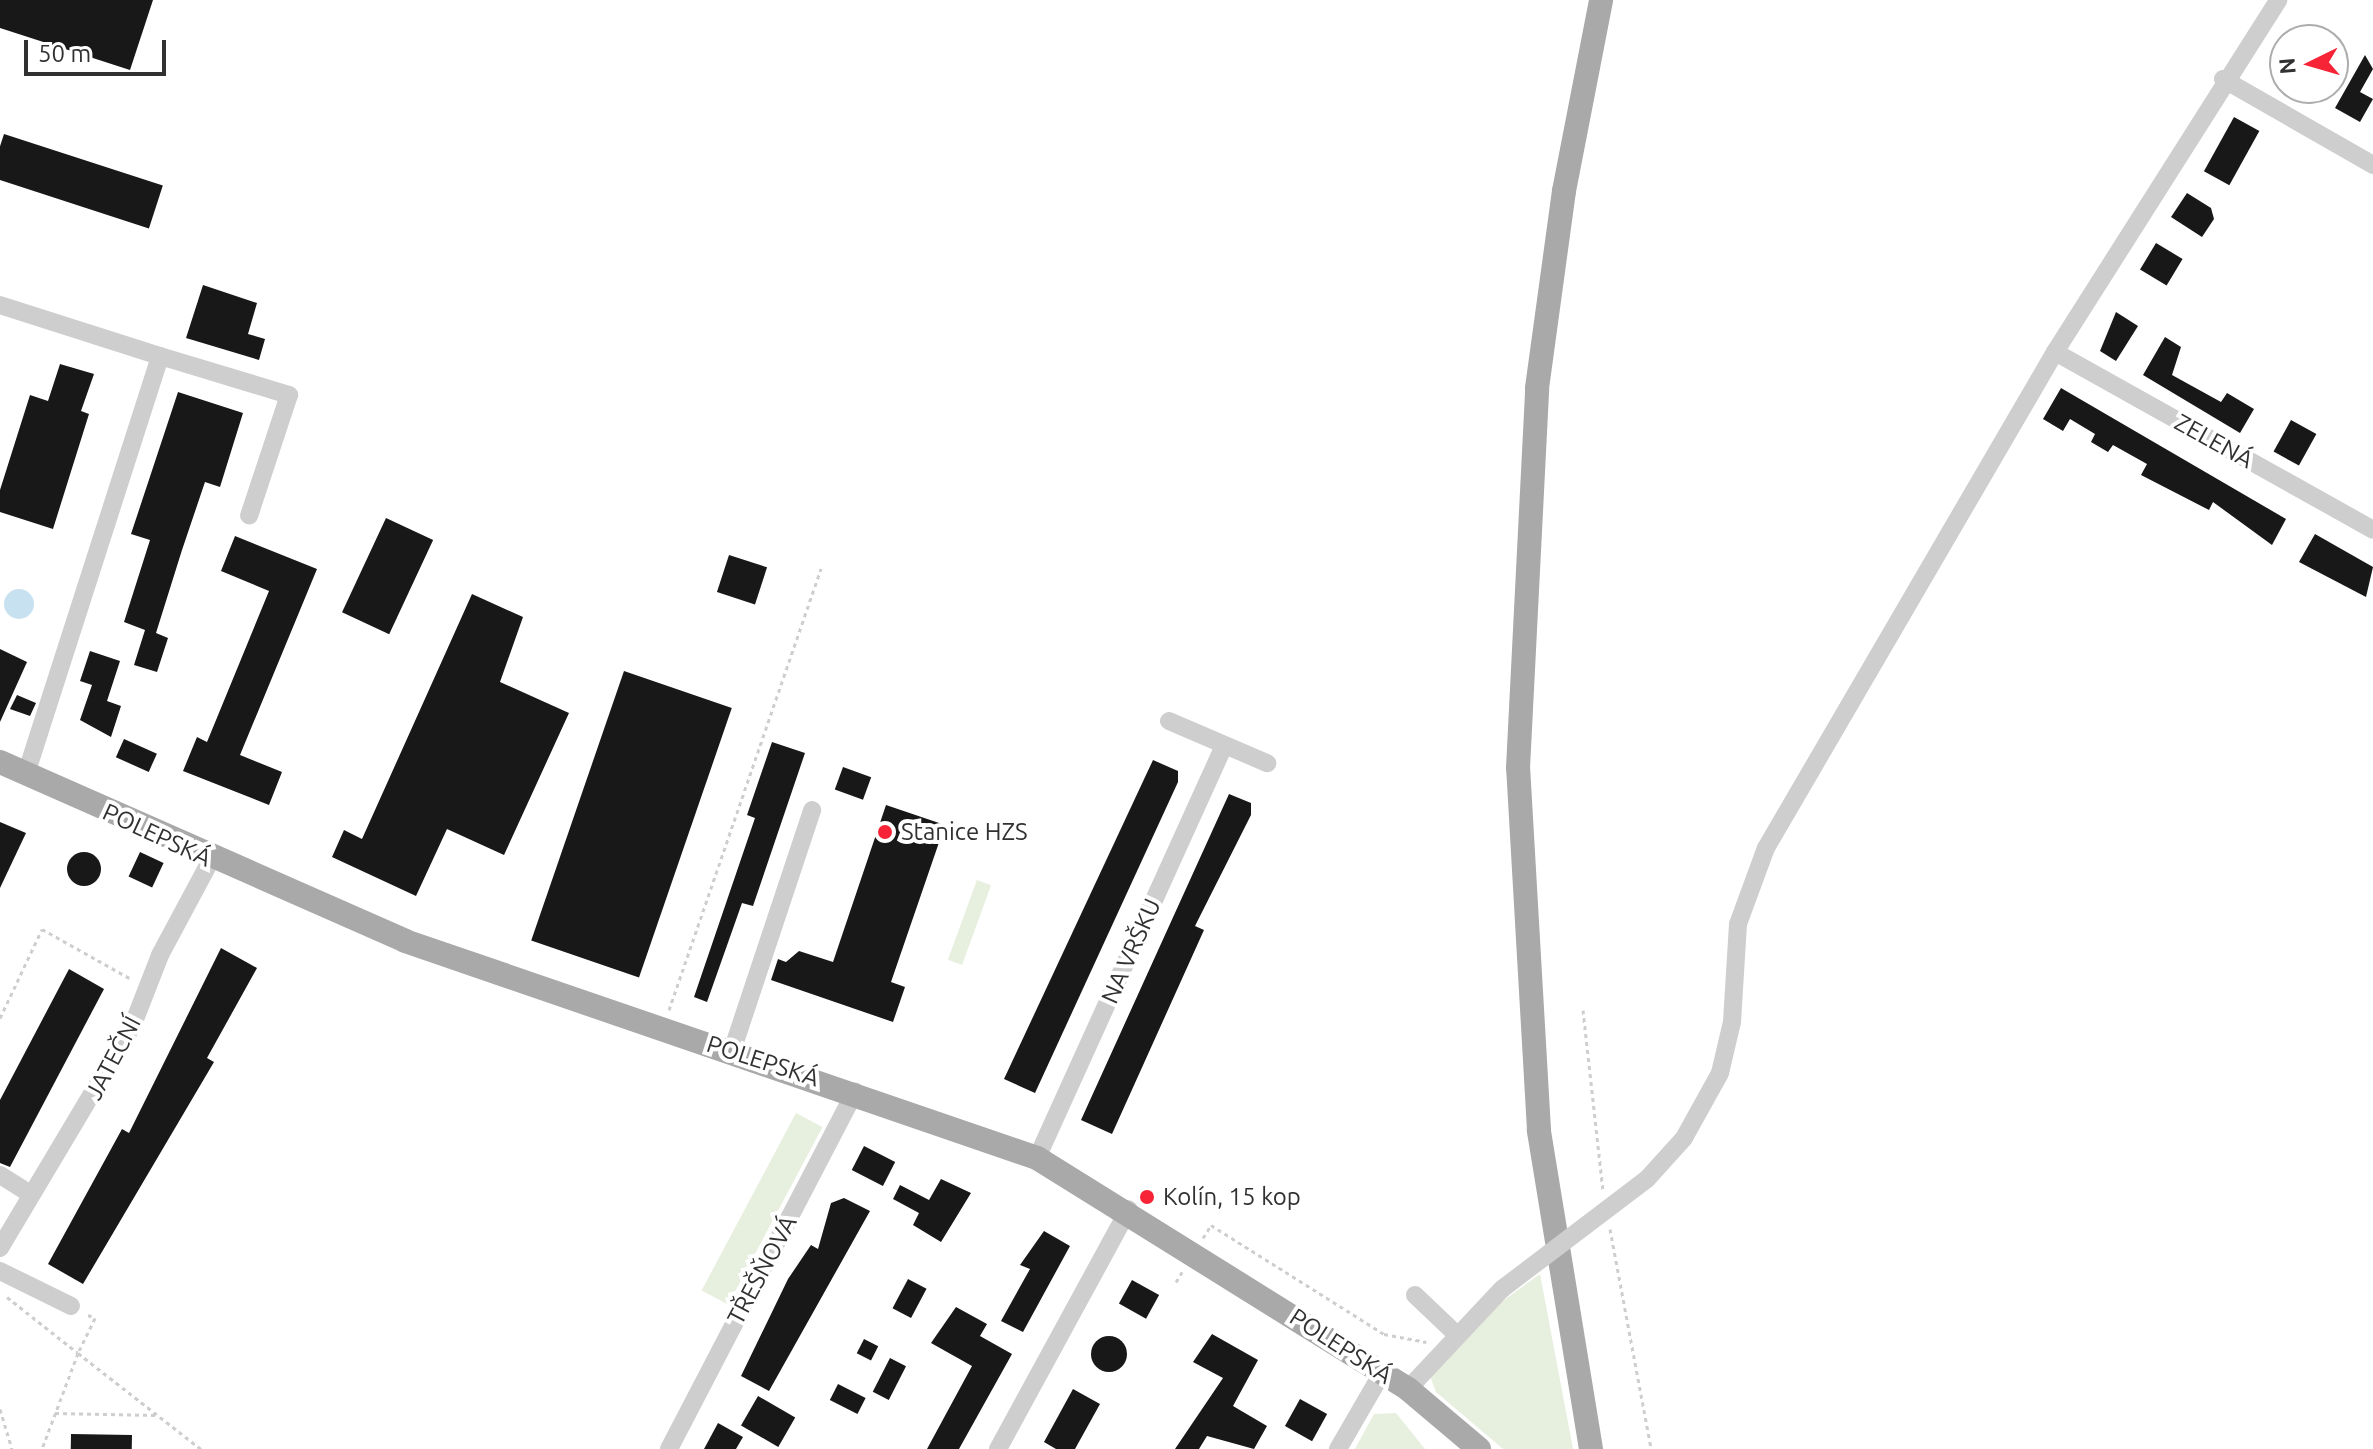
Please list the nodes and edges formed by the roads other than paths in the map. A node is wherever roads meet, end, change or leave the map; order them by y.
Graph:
1 (1601, 0) edge
2 (2278, 0) edge
3 (2223, 79) junction
4 (2373, 165) edge
5 (0, 305) edge
6 (2055, 352) junction
7 (160, 356) junction
8 (249, 516) dead end
9 (2373, 530) edge
10 (1169, 721) dead end
11 (1224, 745) junction
12 (0, 762) edge
13 (1267, 763) dead end
14 (26, 774) junction
15 (812, 810) dead end
16 (211, 860) junction
17 (732, 1051) junction
18 (855, 1091) junction
19 (1037, 1158) junction
20 (0, 1175) edge
21 (31, 1194) junction
22 (1129, 1209) junction
23 (0, 1248) edge
24 (0, 1271) edge
25 (1415, 1295) dead end
26 (71, 1306) road end
27 (1454, 1332) junction
28 (1382, 1373) junction
29 (1408, 1389) junction
30 (669, 1449) edge
31 (998, 1449) edge
32 (1338, 1449) edge
33 (1479, 1449) edge
34 (1591, 1449) edge

1 - 34 main road
2 - 3 street
3 - 4 street
3 - 6 street
5 - 7 street
6 - 9 street, ZELENÁ
6 - 27 street, bridge
7 - 8 street
7 - 14 street
10 - 11 street
11 - 13 street
11 - 19 street, NA VRŠKU
12 - 14 main road, POLEPSKÁ
14 - 16 main road, POLEPSKÁ
15 - 17 street
16 - 17 main road, POLEPSKÁ
16 - 21 street, JATEČNÍ
17 - 18 main road, POLEPSKÁ
18 - 19 main road, POLEPSKÁ
18 - 30 street, TŘEŠŇOVÁ
19 - 22 main road, POLEPSKÁ
20 - 21 street
21 - 23 street, JATEČNÍ
22 - 28 main road, POLEPSKÁ
22 - 31 street
24 - 26 street
25 - 27 street
27 - 29 street
28 - 29 main road, POLEPSKÁ
28 - 32 street
29 - 33 main road, POLEPSKÁ

